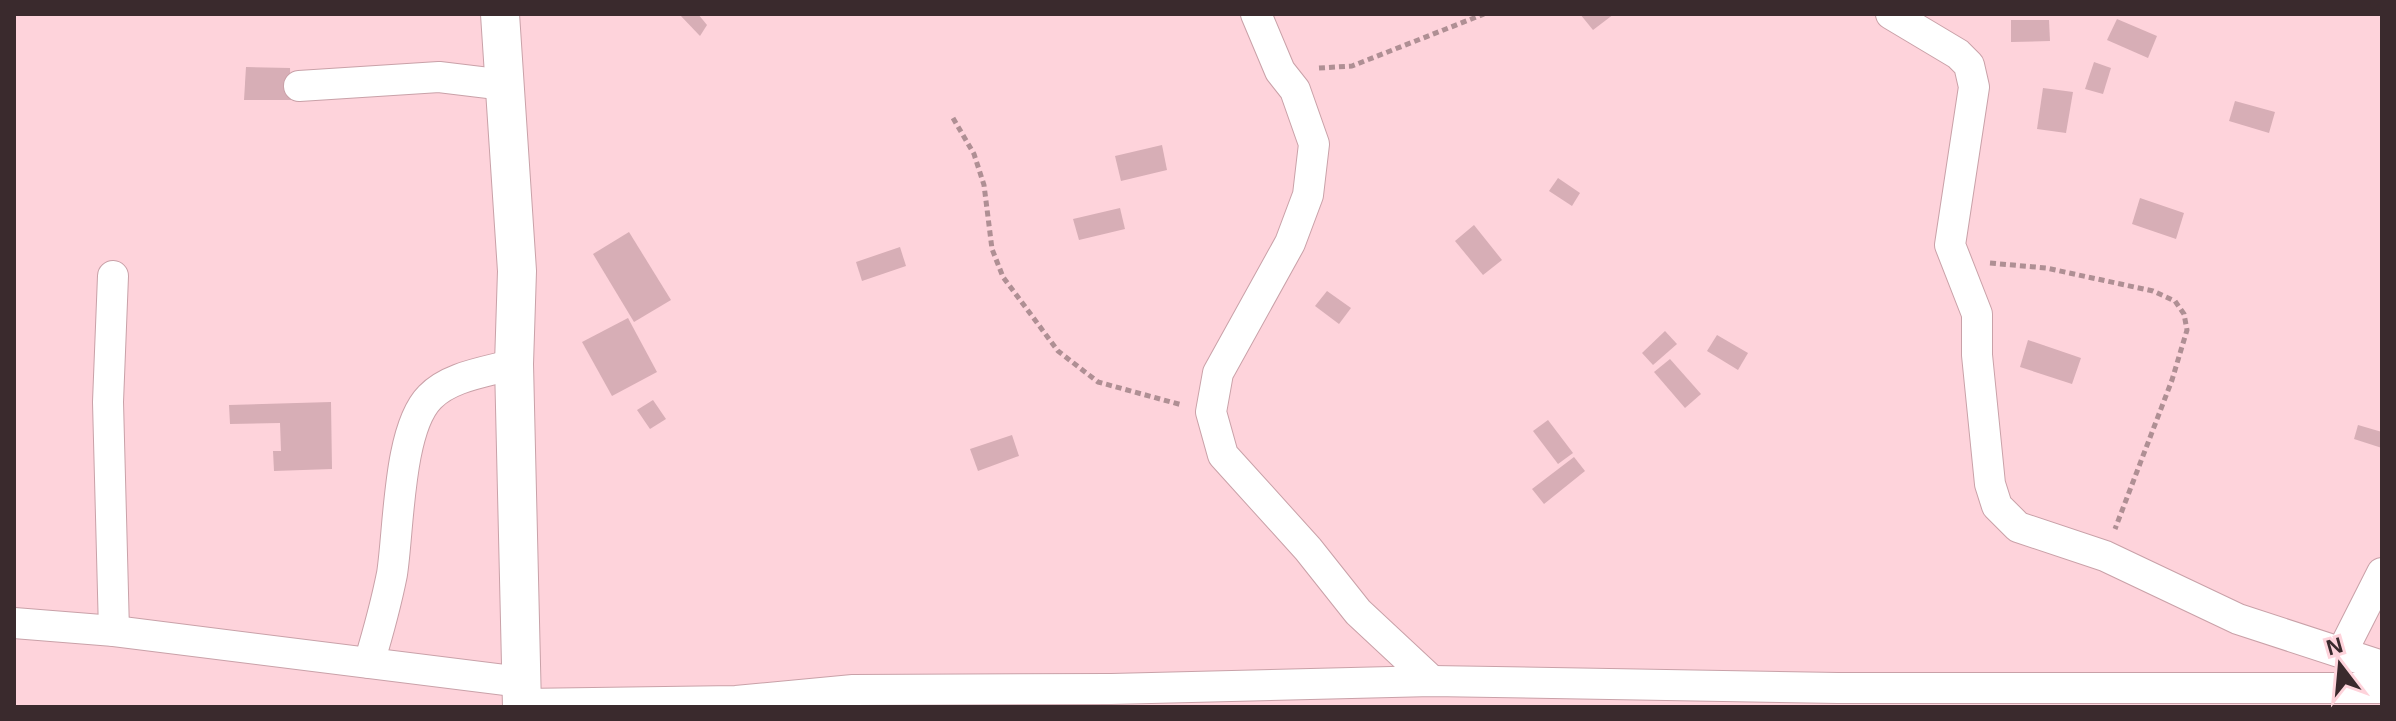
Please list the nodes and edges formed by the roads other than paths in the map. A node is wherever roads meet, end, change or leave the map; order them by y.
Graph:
1 (500, 14) edge
2 (1256, 14) edge
3 (1891, 14) edge
4 (505, 85) junction
5 (299, 86) dead end
6 (113, 276) dead end
7 (514, 364) junction
8 (2382, 573) edge
9 (14, 623) edge
10 (114, 631) junction
11 (2342, 652) junction
12 (369, 663) junction
13 (2382, 666) edge
14 (1432, 681) junction
15 (2382, 688) edge
16 (522, 697) edge

1 - 4 street
2 - 14 street
3 - 11 street
4 - 5 street
4 - 7 street
6 - 10 street
7 - 12 street
7 - 16 street
8 - 11 street
9 - 10 street
10 - 12 street
11 - 13 street
12 - 16 street
14 - 15 street
14 - 16 street

